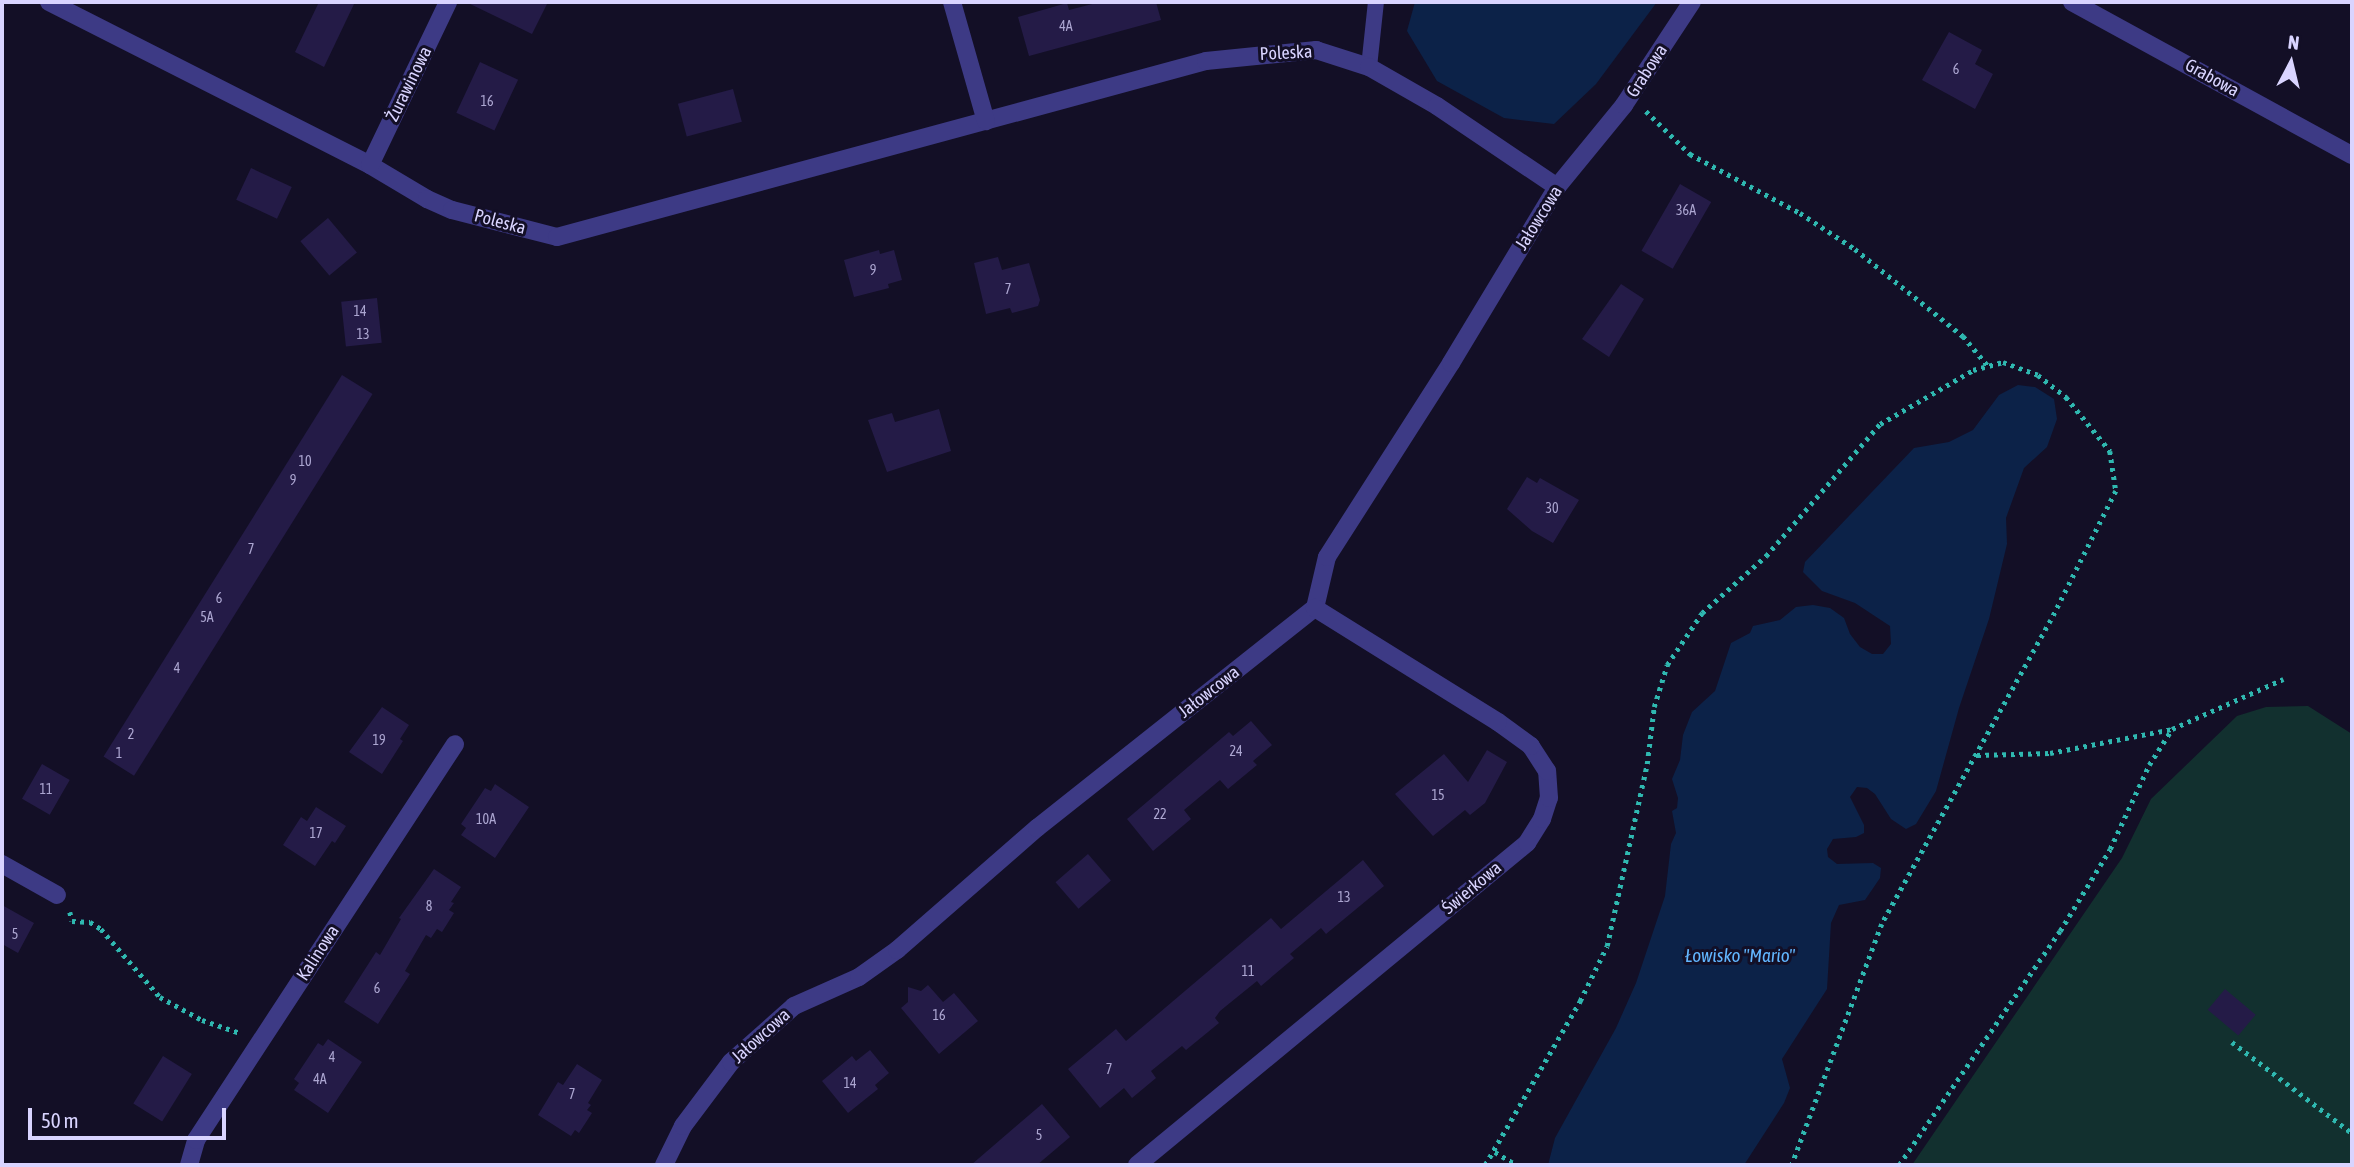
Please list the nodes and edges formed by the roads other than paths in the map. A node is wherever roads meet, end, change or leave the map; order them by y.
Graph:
1 (49, 2) edge
2 (448, 2) edge
3 (952, 2) edge
4 (1376, 2) edge
5 (1692, 2) edge
6 (2072, 2) edge
7 (1369, 67) junction
8 (1627, 101) joint
9 (986, 121) junction
10 (2352, 155) edge
11 (370, 165) junction
12 (1556, 187) junction
13 (1315, 608) junction
14 (455, 744) dead end
15 (2, 864) edge
16 (57, 895) road end
17 (189, 1165) edge
18 (664, 1165) edge
19 (1137, 1165) edge

1 - 11 street, Poleska
2 - 11 street, Żurawinowa
3 - 9 street
4 - 7 lane
5 - 8 street, Grabowa
6 - 10 street, Grabowa
7 - 9 street, Poleska
7 - 12 street, Poleska
8 - 12 street, Jałowcowa
9 - 11 street, Poleska
12 - 13 street, Jałowcowa
13 - 18 street, Jałowcowa
13 - 19 street, Świerkowa
14 - 17 street, Kalinowa
15 - 16 street

